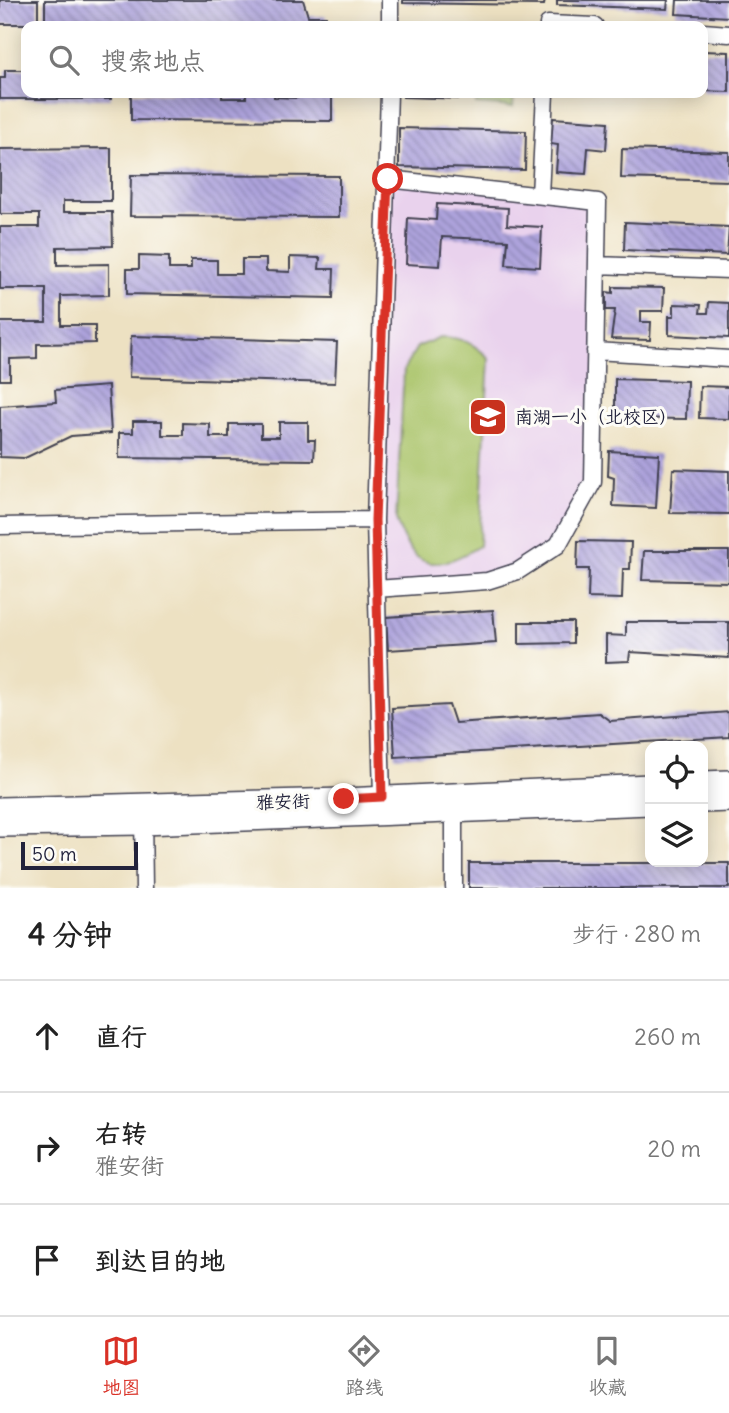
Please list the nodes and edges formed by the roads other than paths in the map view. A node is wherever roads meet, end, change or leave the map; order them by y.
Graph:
1 (390, 0) edge
2 (390, 21) edge
3 (708, 32) edge
4 (729, 34) edge
5 (389, 98) edge
6 (545, 98) edge
7 (388, 179) junction
8 (540, 195) junction
9 (597, 265) junction
10 (729, 270) edge
11 (595, 351) junction
12 (729, 359) edge
13 (375, 520) junction
14 (0, 526) edge
15 (376, 589) junction
16 (729, 781) edge
17 (708, 782) edge
18 (645, 785) edge
19 (382, 797) junction
20 (729, 801) edge
21 (454, 802) junction
22 (708, 802) edge
23 (645, 804) edge
24 (0, 808) edge
25 (143, 816) junction
26 (0, 826) edge
27 (144, 888) edge
28 (454, 888) edge

1 - 2 street
3 - 4 street
5 - 7 street
6 - 8 street
7 - 8 street
7 - 13 street
8 - 9 street
9 - 10 street
9 - 11 street
11 - 12 street
11 - 15 street
13 - 14 street
13 - 15 street
15 - 19 street
16 - 17 main road
18 - 21 main road, 雅安街
19 - 21 main road, 雅安街
19 - 25 main road, 雅安街
20 - 22 main road
21 - 23 main road, 雅安街
21 - 25 main road, 雅安街
21 - 28 street
24 - 25 main road, 雅安街
25 - 26 main road, 雅安街
25 - 27 street

